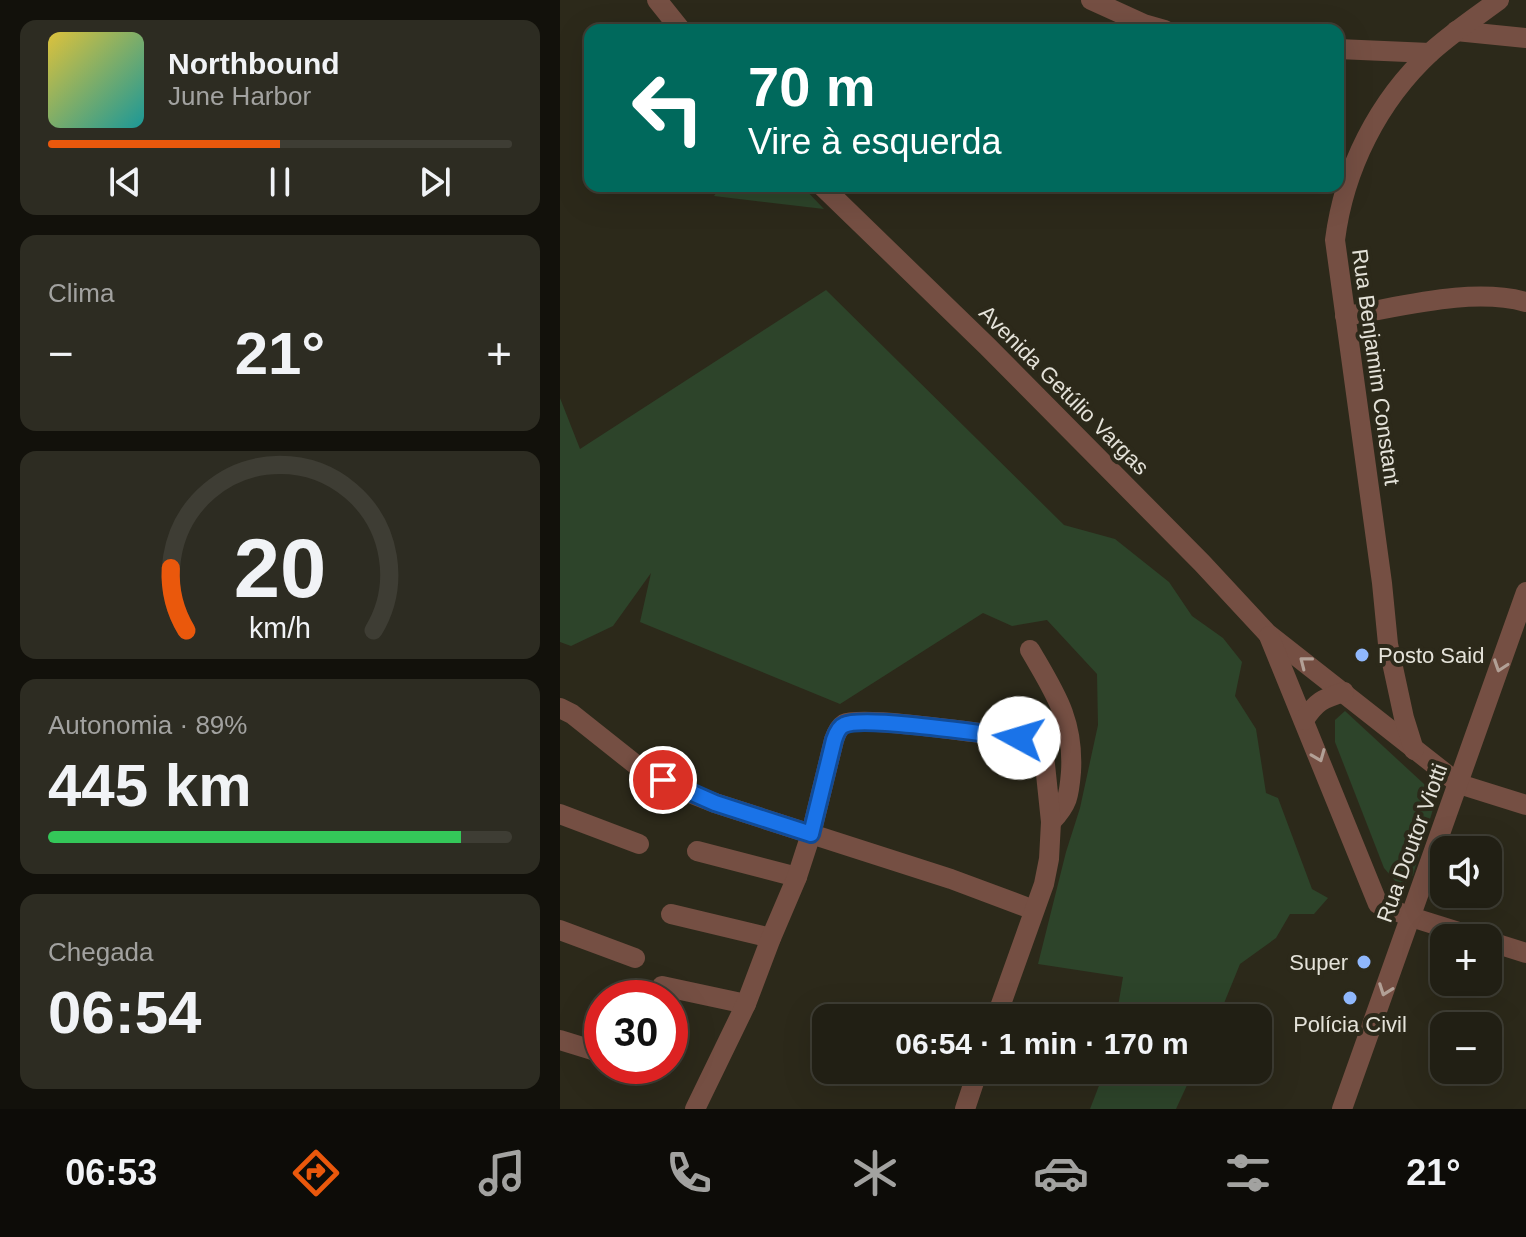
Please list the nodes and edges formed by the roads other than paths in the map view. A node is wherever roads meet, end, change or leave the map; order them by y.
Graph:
1 (1091, 0) edge
2 (1499, 0) edge
3 (666, 4) edge
4 (678, 24) edge
5 (1144, 24) edge
6 (1456, 31) junction
7 (1526, 38) edge
8 (1344, 49) edge
9 (1430, 53) junction
10 (828, 192) edge
11 (1526, 302) edge
12 (1345, 316) junction
13 (1526, 592) edge
14 (1267, 633) junction
15 (1030, 650) dead end
16 (1344, 692) junction
17 (560, 708) edge
18 (1304, 720) junction
19 (1414, 750) junction
20 (1459, 784) junction
21 (1526, 805) edge
22 (560, 814) edge
23 (1051, 822) junction
24 (811, 834) junction
25 (639, 844) dead end
26 (697, 851) dead end
27 (797, 877) junction
28 (1378, 904) junction
29 (1034, 910) junction
30 (671, 914) dead end
31 (1411, 917) junction
32 (1433, 924) edge
33 (560, 930) edge
34 (771, 938) junction
35 (1502, 945) edge
36 (1400, 950) junction
37 (1526, 953) edge
38 (635, 958) dead end
39 (688, 992) edge
40 (746, 1004) junction
41 (1001, 1004) edge
42 (560, 1040) edge
43 (584, 1047) edge
44 (973, 1084) edge
45 (695, 1109) edge
46 (965, 1109) edge
47 (1342, 1109) edge

1 - 5 street
2 - 6 street, Rua Benjamim Constant
3 - 4 street
6 - 7 street
6 - 9 street, Rua Benjamim Constant
8 - 9 street
9 - 12 street, Rua Benjamim Constant
10 - 14 street, Avenida Getúlio Vargas
11 - 12 street
12 - 19 street, Rua Benjamim Constant
13 -> 20 street, Rua Doutor Viotti
16 -> 14 street
14 - 18 street
15 - 23 street
16 - 18 street
16 - 19 street
17 - 24 street
18 -> 28 street
19 - 20 street
20 - 21 street
20 - 31 street, Rua Doutor Viotti
22 - 25 street
23 - 24 street
23 - 29 street
24 - 27 street
24 - 29 street
26 - 27 street
27 - 34 street
28 - 31 street
28 - 36 street
29 - 41 street
30 - 34 street
31 - 32 street
31 - 36 street, Rua Doutor Viotti
33 - 38 street
34 - 40 street
35 - 37 street
36 -> 47 street, Rua Doutor Viotti
39 - 40 street
40 - 45 street
42 - 43 street
44 - 46 street

